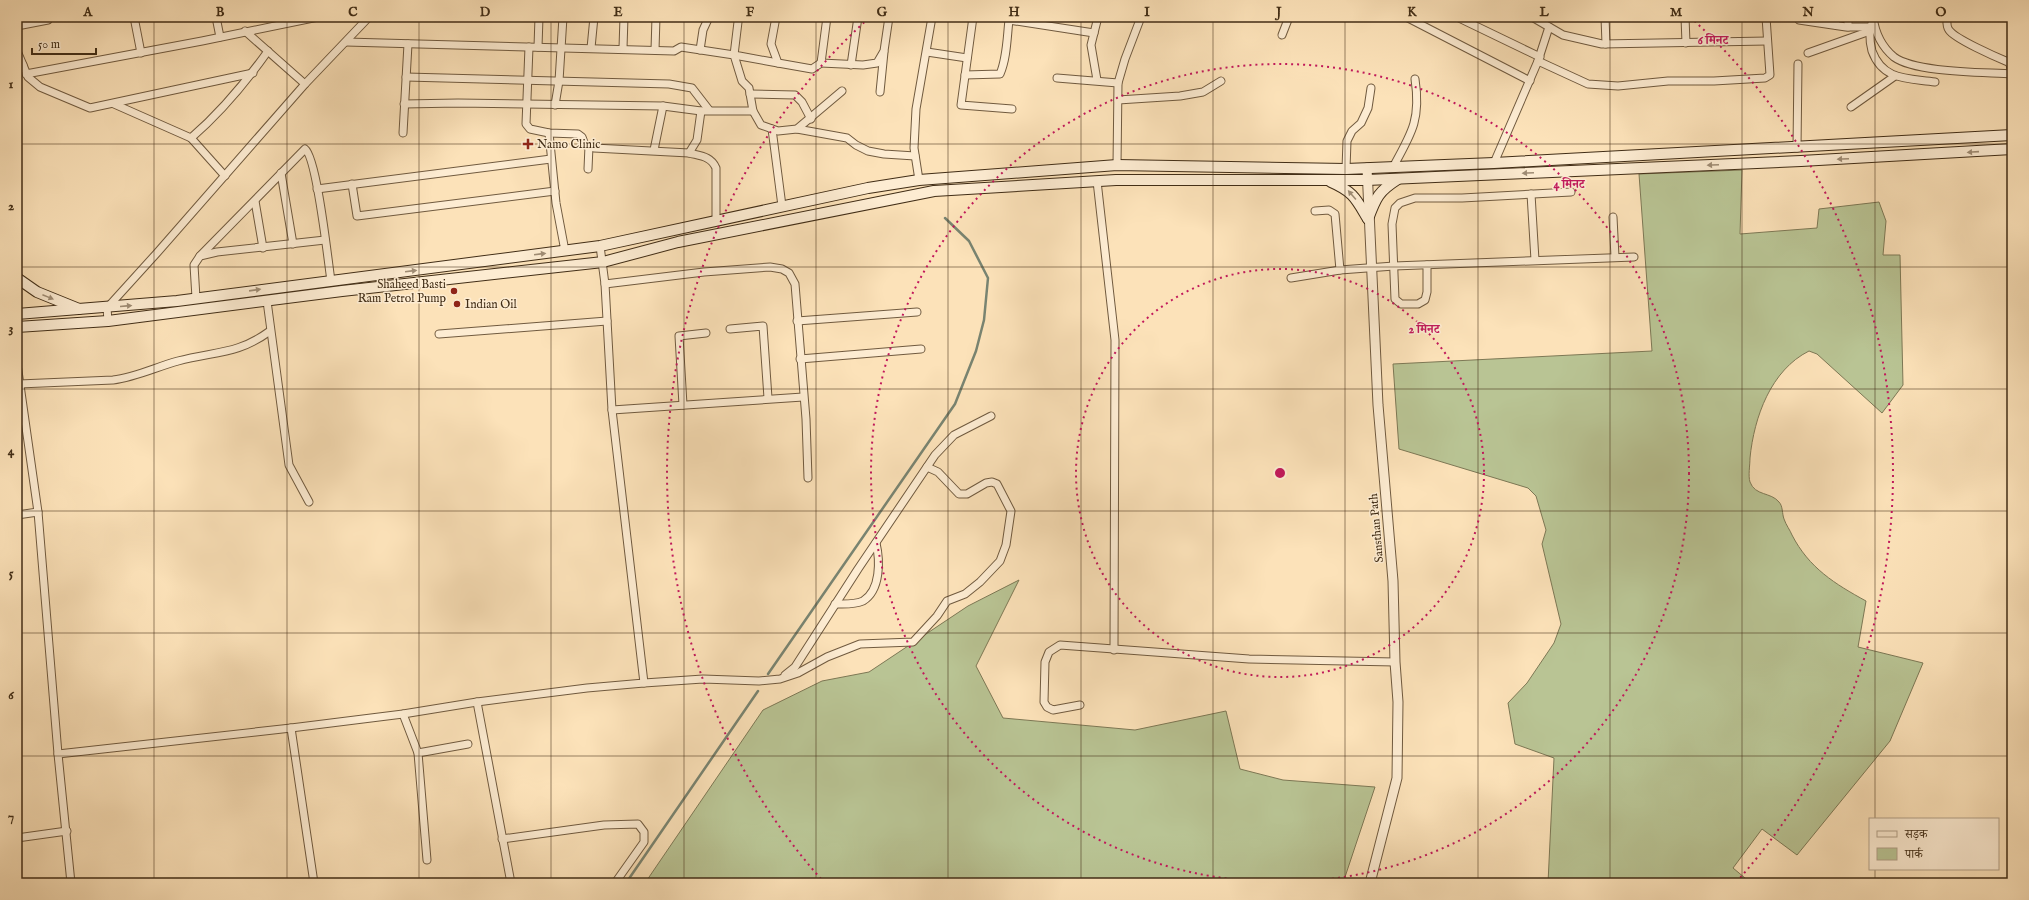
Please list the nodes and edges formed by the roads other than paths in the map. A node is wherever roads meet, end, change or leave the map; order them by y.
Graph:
1 (48, 17) edge
2 (134, 17) edge
3 (216, 17) edge
4 (318, 17) edge
5 (369, 17) edge
6 (539, 17) edge
7 (563, 17) edge
8 (594, 17) edge
9 (624, 17) edge
10 (656, 17) edge
11 (709, 17) edge
12 (776, 17) edge
13 (827, 17) edge
14 (858, 17) edge
15 (889, 17) edge
16 (932, 17) edge
17 (973, 17) edge
18 (1098, 17) edge
19 (1141, 17) edge
20 (1289, 17) edge
21 (1406, 17) edge
22 (1457, 17) edge
23 (1532, 17) edge
24 (1605, 17) edge
25 (1685, 17) edge
26 (1766, 17) edge
27 (1835, 17) edge
28 (1848, 17) edge
29 (1873, 17) edge
30 (1947, 17) edge
31 (1007, 18) edge
32 (288, 20) edge
33 (1799, 20) dead end
34 (738, 22) dead end
35 (1836, 25) junction
36 (17, 26) edge
37 (1549, 27) junction
38 (1848, 27) junction
39 (1870, 29) junction
40 (245, 31) junction
41 (1094, 33) junction
42 (1282, 35) dead end
43 (220, 37) junction
44 (1767, 41) junction
45 (346, 42) junction
46 (1686, 43) junction
47 (408, 44) junction
48 (1606, 44) junction
49 (529, 47) junction
50 (538, 47) junction
51 (561, 48) junction
52 (592, 48) junction
53 (623, 48) junction
54 (655, 50) junction
55 (700, 50) junction
56 (268, 51) junction
57 (884, 51) junction
58 (17, 52) edge
59 (926, 52) junction
60 (141, 53) junction
61 (1808, 53) dead end
62 (734, 55) junction
63 (967, 58) junction
64 (1539, 59) junction
65 (778, 62) junction
66 (821, 63) junction
67 (1798, 64) dead end
68 (851, 65) junction
69 (20, 67) edge
70 (253, 73) junction
71 (26, 74) junction
72 (2012, 74) edge
73 (965, 75) junction
74 (1895, 76) junction
75 (406, 77) junction
76 (1057, 78) dead end
77 (1414, 79) dead end
78 (527, 80) junction
79 (1097, 80) junction
80 (559, 81) junction
81 (1221, 81) dead end
82 (1530, 81) junction
83 (1935, 82) dead end
84 (1118, 83) junction
85 (305, 84) junction
86 (1371, 88) dead end
87 (842, 91) dead end
88 (880, 92) dead end
89 (750, 94) junction
90 (1118, 100) junction
91 (113, 104) junction
92 (404, 104) junction
93 (526, 104) junction
94 (555, 104) junction
95 (663, 106) junction
96 (1851, 107) dead end
97 (1012, 109) dead end
98 (709, 110) junction
99 (701, 111) junction
100 (753, 111) junction
101 (811, 119) junction
102 (772, 129) junction
103 (797, 129) junction
104 (404, 133) dead end
105 (549, 133) junction
106 (2012, 135) edge
107 (191, 138) junction
108 (589, 146) junction
109 (1797, 148) junction
110 (2012, 149) edge
111 (654, 150) junction
112 (689, 153) junction
113 (915, 156) junction
114 (551, 159) junction
115 (1494, 163) junction
116 (1117, 165) junction
117 (1393, 167) junction
118 (1367, 168) junction
119 (588, 169) dead end
120 (1346, 169) junction
121 (281, 173) junction
122 (225, 176) junction
123 (1398, 179) junction
124 (919, 180) junction
125 (1367, 180) junction
126 (1097, 181) junction
127 (1328, 181) junction
128 (352, 184) junction
129 (317, 189) junction
130 (555, 190) junction
131 (1571, 192) dead end
132 (1531, 194) junction
133 (255, 201) junction
134 (782, 206) junction
135 (1314, 211) dead end
136 (1613, 217) dead end
137 (1368, 219) junction
138 (716, 221) junction
139 (325, 240) junction
140 (293, 244) junction
141 (600, 246) junction
142 (263, 248) junction
143 (565, 251) junction
144 (200, 256) junction
145 (1615, 257) junction
146 (1634, 257) dead end
147 (1536, 260) junction
148 (603, 262) junction
149 (1427, 265) junction
150 (1394, 266) junction
151 (1372, 267) junction
152 (1340, 270) junction
153 (17, 278) edge
154 (1291, 278) dead end
155 (331, 281) junction
156 (605, 284) junction
157 (196, 298) junction
158 (267, 301) junction
159 (107, 308) junction
160 (81, 310) junction
161 (917, 312) dead end
162 (17, 314) edge
163 (607, 320) junction
164 (108, 321) junction
165 (797, 321) junction
166 (17, 327) edge
167 (730, 329) dead end
168 (270, 331) junction
169 (706, 333) dead end
170 (439, 334) dead end
171 (921, 349) dead end
172 (800, 359) junction
173 (17, 364) edge
174 (19, 384) junction
175 (803, 397) junction
176 (768, 398) junction
177 (683, 405) junction
178 (612, 410) junction
179 (991, 416) dead end
180 (927, 467) junction
181 (808, 478) dead end
182 (309, 502) dead end
183 (38, 512) junction
184 (17, 515) edge
185 (876, 543) junction
186 (835, 604) junction
187 (1114, 650) junction
188 (1395, 662) junction
189 (780, 679) junction
190 (644, 684) junction
191 (476, 702) junction
192 (1080, 706) dead end
193 (403, 714) junction
194 (290, 728) junction
195 (468, 744) dead end
196 (418, 753) junction
197 (58, 754) junction
198 (67, 831) junction
199 (17, 838) edge
200 (502, 839) junction
201 (427, 860) dead end
202 (72, 883) edge
203 (314, 883) edge
204 (511, 883) edge
205 (615, 883) edge
206 (1370, 883) edge

1 - 36 street
2 - 60 street
3 - 43 street
4 - 32 street
5 - 45 street
6 - 50 street
7 - 51 street
8 - 52 street
9 - 53 street
10 - 54 street
11 - 55 street
12 - 65 street
13 - 66 street
14 - 68 street
15 - 57 street
16 - 59 street
17 - 63 street
18 - 41 street
19 - 84 street
20 - 42 street
21 - 82 street
22 - 64 street
23 - 37 street
24 - 48 street
25 - 46 street
26 - 44 street
27 - 35 street
28 - 38 street
29 - 39 street
29 - 72 street
30 - 72 street
31 - 41 street
31 - 73 street
32 - 40 street
33 - 35 street
34 - 62 street
35 - 38 street
37 - 48 street
37 - 64 street
38 - 39 street
39 - 61 street
39 - 74 street
40 - 43 street
40 - 56 street
41 - 79 street
43 - 60 street
44 - 46 street
44 - 64 street
45 - 47 street
45 - 85 street
46 - 48 street
47 - 49 street
47 - 75 street
49 - 50 street
49 - 78 street
50 - 51 street
51 - 52 street
51 - 80 street
52 - 53 street
53 - 54 street
54 - 55 street
55 - 62 street
56 - 70 street
56 - 85 street
57 - 68 street
57 - 88 street
58 - 69 street
59 - 63 street
59 - 113 street
60 - 71 street
62 - 65 street
62 - 89 street
63 - 73 street
64 - 82 street
65 - 66 street
66 - 68 street
67 - 109 street
69 - 71 street
70 - 91 street
70 - 107 street
71 - 91 street
73 - 97 street
74 - 83 street
74 - 96 street
75 - 78 street
75 - 92 street
76 - 79 street
77 - 117 street
78 - 80 street
78 - 93 street
79 - 84 street
80 - 94 street
80 - 98 street
81 - 90 street
82 - 115 street
84 - 90 street
85 - 122 street
86 - 120 street
87 - 101 street
89 - 100 street
89 - 101 street
90 - 116 street
91 - 107 street
92 - 93 street
92 - 104 street
93 - 94 street
93 - 105 street
94 - 95 street
95 - 99 street
95 - 111 street
98 - 99 street
98 - 100 street
99 - 112 street
100 - 102 street
101 - 103 street
102 - 103 street
102 - 134 street
103 - 113 street
105 - 108 street
105 - 114 street
106 - 109 main road
107 - 122 street
108 - 111 street
108 - 119 street
109 - 115 main road
110 -> 123 main road
111 - 112 street
112 - 138 street
113 - 124 street
114 - 128 street
114 - 130 street
115 - 117 main road
116 - 120 main road
116 - 124 main road
117 - 118 main road
118 - 120 main road
118 - 125 street, Sansthan Path
121 - 129 street
121 - 133 street
121 - 140 street
122 - 159 street
123 - 125 main road
123 - 137 main road
124 - 134 main road
125 - 127 main road
125 - 137 street, Sansthan Path
126 - 127 main road
126 - 148 main road
126 - 187 street
137 -> 127 main road
128 - 129 street
128 - 130 street
129 - 139 street
130 - 143 street
131 - 132 street
132 - 147 street
132 - 150 street
133 - 142 street
133 - 144 street
134 - 138 main road
135 - 152 street
136 - 145 street
137 - 151 street, Sansthan Path
138 - 141 main road
139 - 140 street
139 - 155 street
140 - 142 street
141 - 143 main road
141 - 148 street
142 - 144 street
155 -> 143 main road
144 - 157 street
145 - 146 street
145 - 147 street
147 - 149 street
148 - 156 street
148 - 158 main road
149 - 150 street
149 - 150 street
150 - 151 street
151 - 152 street
151 - 188 street, Sansthan Path
152 - 154 street
153 -> 160 main road
157 -> 155 main road
156 - 163 street
156 - 165 street
159 -> 157 main road
158 - 164 main road
158 - 168 street
159 - 160 main road
159 - 164 street
160 - 162 main road
161 - 165 street
163 - 170 street
163 - 178 street
164 - 166 main road
165 - 172 street
167 - 176 street
168 - 174 street
168 - 182 street
169 - 177 street
171 - 172 street
172 - 175 street
173 - 174 street
174 - 183 street
175 - 176 street
175 - 181 street
176 - 177 street
177 - 178 street
178 - 190 street
179 - 180 street
180 - 185 street
180 - 189 street
183 - 184 street
183 - 197 street
185 - 186 street
185 - 186 street
186 - 189 street
187 - 188 street
187 - 192 street
188 - 206 street, Sansthan Path
189 - 190 street
190 - 191 street
191 - 193 street
191 - 200 street
193 - 194 street
193 - 196 street
194 - 197 street
194 - 203 street
195 - 196 street
196 - 201 street
197 - 198 street
198 - 199 street
198 - 202 street
200 - 204 street
200 - 205 street

